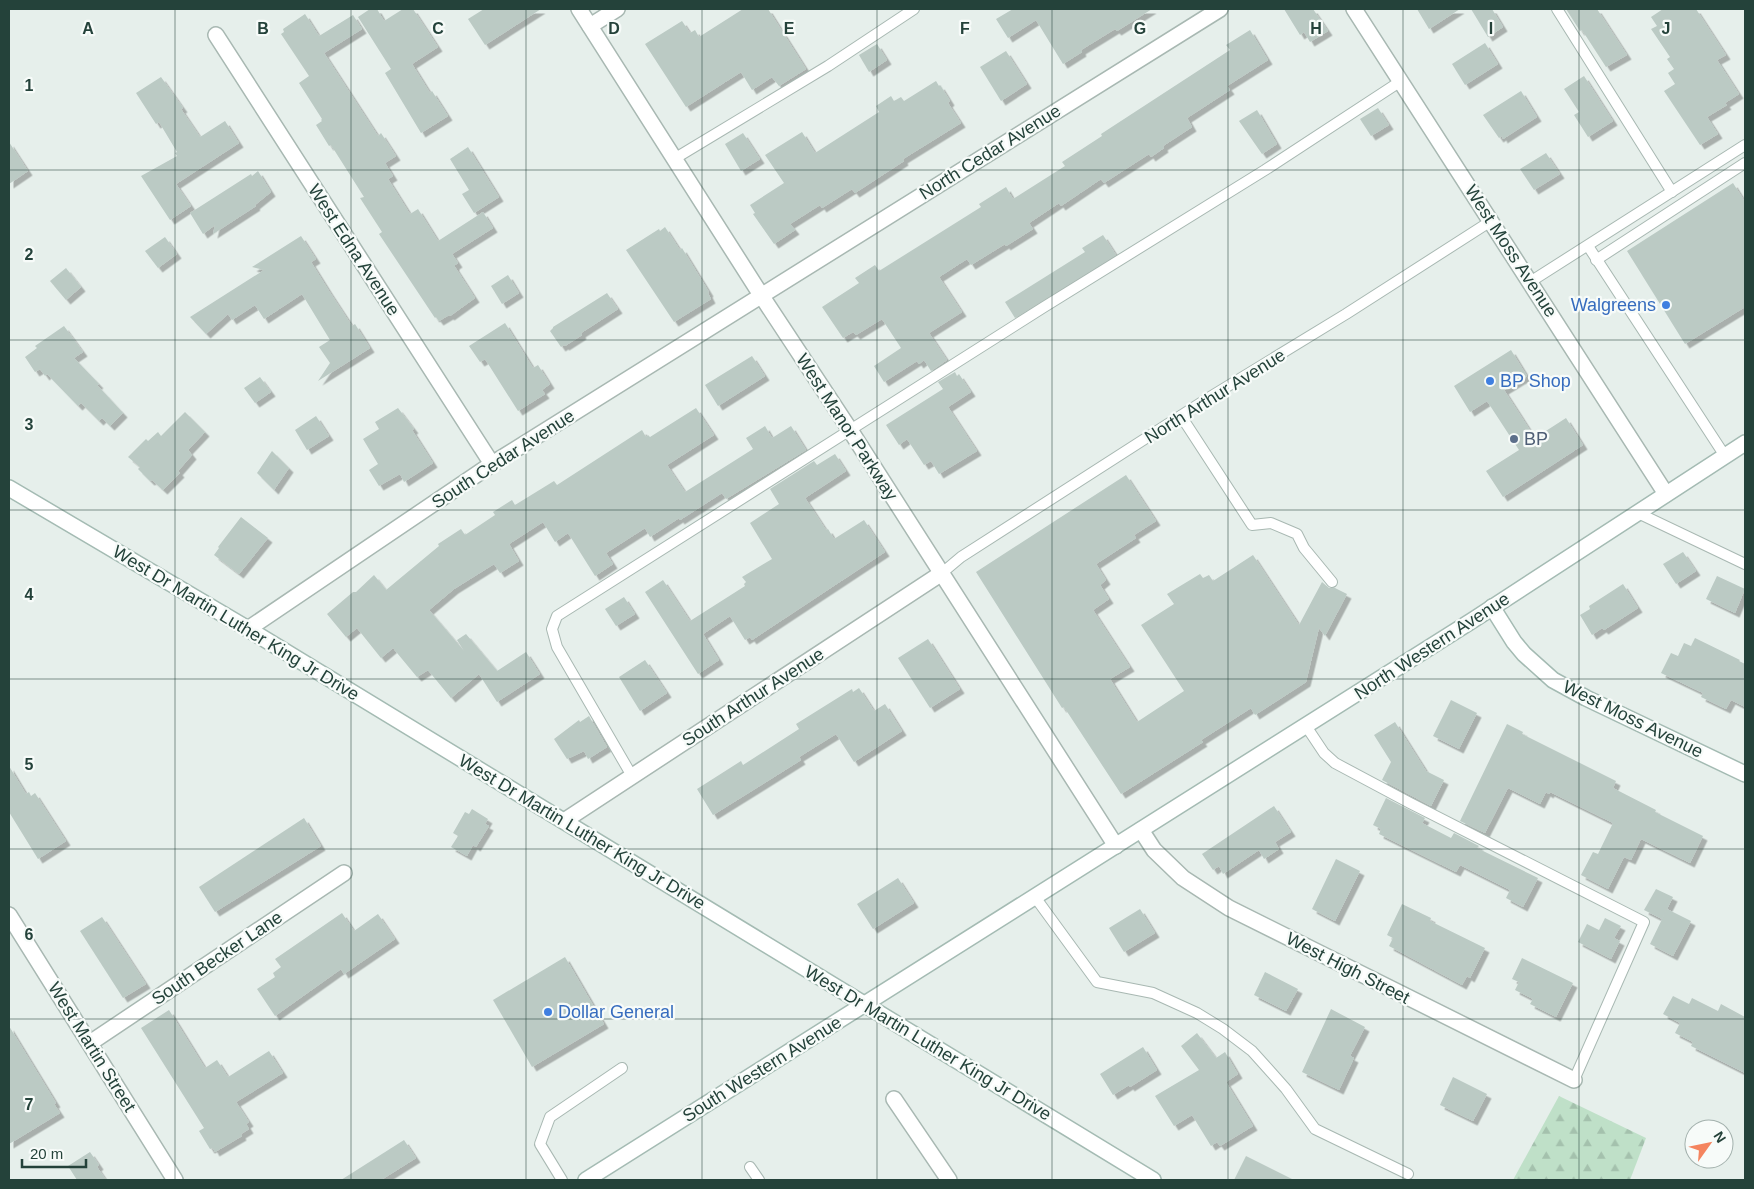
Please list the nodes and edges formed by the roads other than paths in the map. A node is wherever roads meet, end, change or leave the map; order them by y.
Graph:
1 (579, 9) edge
2 (617, 9) edge
3 (914, 9) edge
4 (1220, 9) edge
5 (1354, 9) edge
6 (1556, 9) edge
7 (590, 26) junction
8 (216, 35) dead end
9 (1401, 81) junction
10 (1745, 145) edge
11 (674, 159) junction
12 (1745, 163) edge
13 (1672, 192) junction
14 (1491, 221) junction
15 (1588, 246) junction
16 (1596, 260) junction
17 (1530, 282) junction
18 (761, 295) junction
19 (1181, 416) junction
20 (850, 430) junction
21 (1745, 443) edge
22 (1725, 456) junction
23 (492, 464) junction
24 (9, 488) edge
25 (1666, 494) junction
26 (1638, 512) junction
27 (1745, 564) edge
28 (942, 573) junction
29 (1332, 582) dead end
30 (1492, 607) junction
31 (248, 629) junction
32 (1306, 726) junction
33 (1745, 774) edge
34 (632, 776) junction
35 (564, 820) junction
36 (1141, 830) junction
37 (1116, 846) junction
38 (344, 873) dead end
39 (1034, 897) junction
40 (9, 914) edge
41 (864, 1004) junction
42 (90, 1043) junction
43 (622, 1068) dead end
44 (1574, 1080) joint
45 (894, 1099) dead end
46 (750, 1167) dead end
47 (1408, 1174) dead end
48 (175, 1180) edge
49 (562, 1180) edge
50 (586, 1180) edge
51 (758, 1180) edge
52 (949, 1180) edge
53 (1153, 1180) edge

1 - 7 street, West Manor Parkway
2 - 7 street
3 - 11 lane
4 - 18 street, North Cedar Avenue
5 - 9 street, West Moss Avenue
6 - 13 lane
7 - 11 street, West Manor Parkway
8 - 23 street, West Edna Avenue
9 - 14 street, West Moss Avenue
9 - 20 lane
10 - 13 lane
11 - 18 street, West Manor Parkway
12 - 16 lane
13 - 15 lane
14 - 17 street, West Moss Avenue
14 - 19 lane, North Arthur Avenue
15 - 16 lane
15 - 17 lane
16 - 22 lane
17 - 25 street, West Moss Avenue
18 - 20 street, West Manor Parkway
18 - 23 street, South Cedar Avenue
19 - 28 lane, North Arthur Avenue
19 - 29 lane
20 - 28 street, West Manor Parkway
20 - 34 lane
21 - 22 street, North Western Avenue
22 - 25 street, North Western Avenue
23 - 31 street, South Cedar Avenue
24 - 31 street, West Dr Martin Luther King Jr Drive
25 - 26 street, North Western Avenue
26 - 27 lane
26 - 30 street, North Western Avenue
28 - 34 street, South Arthur Avenue
28 - 37 street, West Manor Parkway
30 - 32 street, North Western Avenue
30 - 33 street, West Moss Avenue
31 - 35 street, West Dr Martin Luther King Jr Drive
32 - 36 street, North Western Avenue
32 - 44 lane
34 - 35 street, South Arthur Avenue
35 - 41 street, West Dr Martin Luther King Jr Drive
36 - 37 street, North Western Avenue
36 - 44 street, West High Street
37 - 39 street, South Western Avenue
38 - 42 street, South Becker Lane
39 - 41 street, South Western Avenue
39 - 47 lane
40 - 42 street, West Martin Street
41 - 50 street, South Western Avenue
41 - 53 street, West Dr Martin Luther King Jr Drive
42 - 48 street, West Martin Street
43 - 49 lane
45 - 52 street
46 - 51 lane

